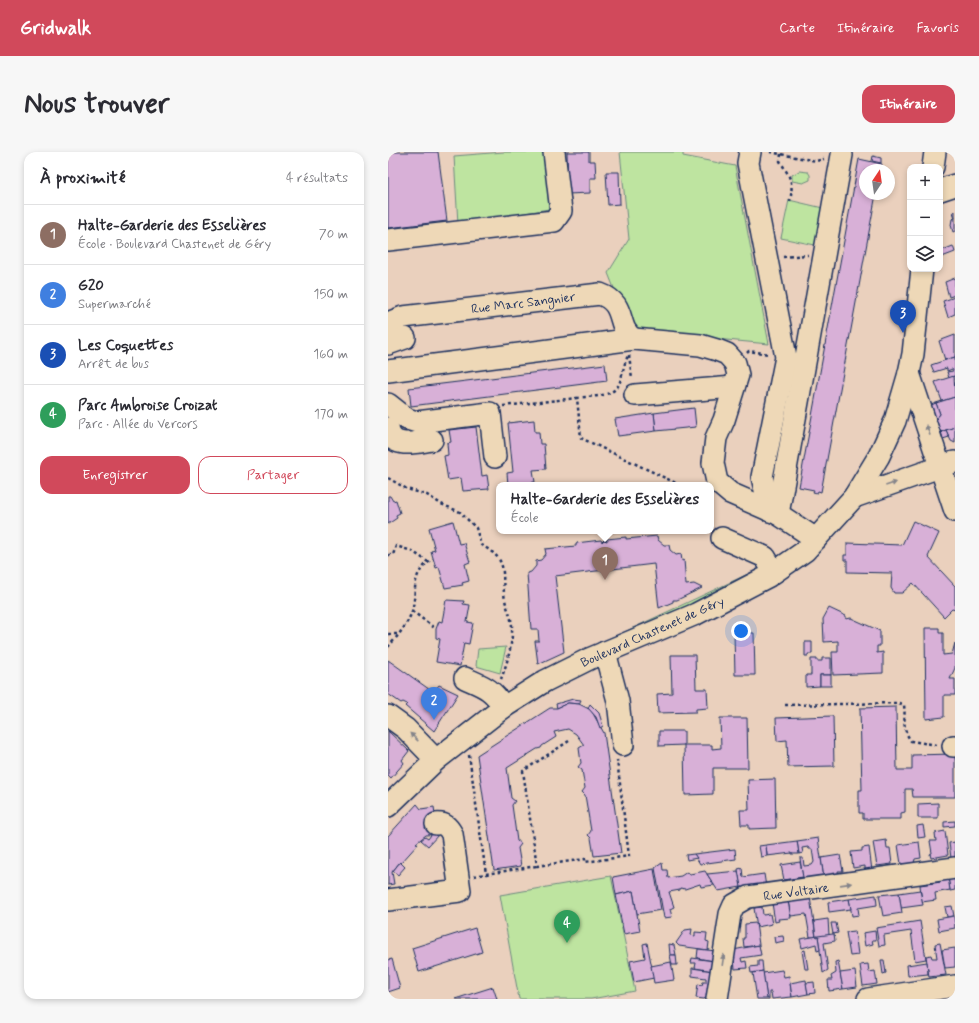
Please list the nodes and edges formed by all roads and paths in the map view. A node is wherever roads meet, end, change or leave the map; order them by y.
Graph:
1 (554, 152) edge
2 (750, 152) edge
3 (770, 152) edge
4 (935, 152) edge
5 (781, 154) junction
6 (842, 154) joint
7 (933, 164) edge
8 (955, 185) edge
9 (943, 189) edge
10 (790, 200) dead end
11 (388, 240) edge
12 (824, 252) junction
13 (766, 259) junction
14 (922, 272) edge
15 (388, 323) edge
16 (630, 345) junction
17 (388, 371) edge
18 (909, 373) junction
19 (734, 387) junction
20 (635, 395) joint
21 (577, 398) junction
22 (388, 404) edge
23 (490, 413) junction
24 (388, 428) edge
25 (432, 440) dead end
26 (495, 457) dead end
27 (948, 464) edge
28 (388, 478) edge
29 (674, 482) edge
30 (854, 497) junction
31 (955, 511) edge
32 (774, 513) junction
33 (722, 538) dead end
34 (816, 539) junction
35 (388, 555) edge
36 (433, 559) dead end
37 (428, 562) junction
38 (774, 572) junction
39 (412, 611) junction
40 (436, 630) dead end
41 (388, 634) edge
42 (400, 634) junction
43 (388, 647) edge
44 (606, 652) junction
45 (465, 678) dead end
46 (499, 700) junction
47 (785, 705) dead end
48 (388, 716) edge
49 (569, 741) dead end
50 (457, 743) junction
51 (623, 745) joint
52 (954, 746) edge
53 (436, 760) junction
54 (388, 806) edge
55 (436, 824) dead end
56 (537, 866) junction
57 (955, 868) edge
58 (388, 900) edge
59 (955, 986) edge
60 (892, 997) edge
61 (717, 999) edge
62 (868, 999) edge

1 - 11 street
2 - 13 street
3 - 5 path
4 - 7 street
5 - 6 path
5 - 10 path
6 - 12 street
8 - 9 street
12 - 13 path
12 - 32 street
13 - 32 street
14 - 18 street, Boulevard Chastenet de Géry
15 - 16 street, Rue Marc Sangnier
16 - 17 street
16 - 19 street
16 - 20 path
16 - 21 path
27 -> 18 street
18 - 30 street, Boulevard Chastenet de Géry
19 - 20 street
19 - 32 street
21 - 23 path
21 - 29 path
22 - 23 street
23 - 26 street
24 - 25 street
30 -> 27 street
27 - 31 street
28 - 46 path
30 - 34 street, Boulevard Chastenet de Géry
32 - 34 street
33 - 38 street
34 - 38 street, Boulevard Chastenet de Géry
35 - 37 path
36 - 37 path
37 - 39 path
38 - 44 street, Boulevard Chastenet de Géry
39 - 40 path
39 - 42 path
41 - 42 path
42 - 43 path
44 - 46 street, Boulevard Chastenet de Géry
44 - 51 street
45 - 46 street
46 - 50 street, Boulevard Chastenet de Géry
47 - 52 path
53 -> 48 street
49 - 56 path
50 - 53 street, Boulevard Chastenet de Géry
50 - 56 path
51 - 56 path
53 - 54 street, Boulevard Chastenet de Géry
55 - 58 street
61 -> 57 street, Rue Voltaire
59 - 60 street
60 - 62 street

